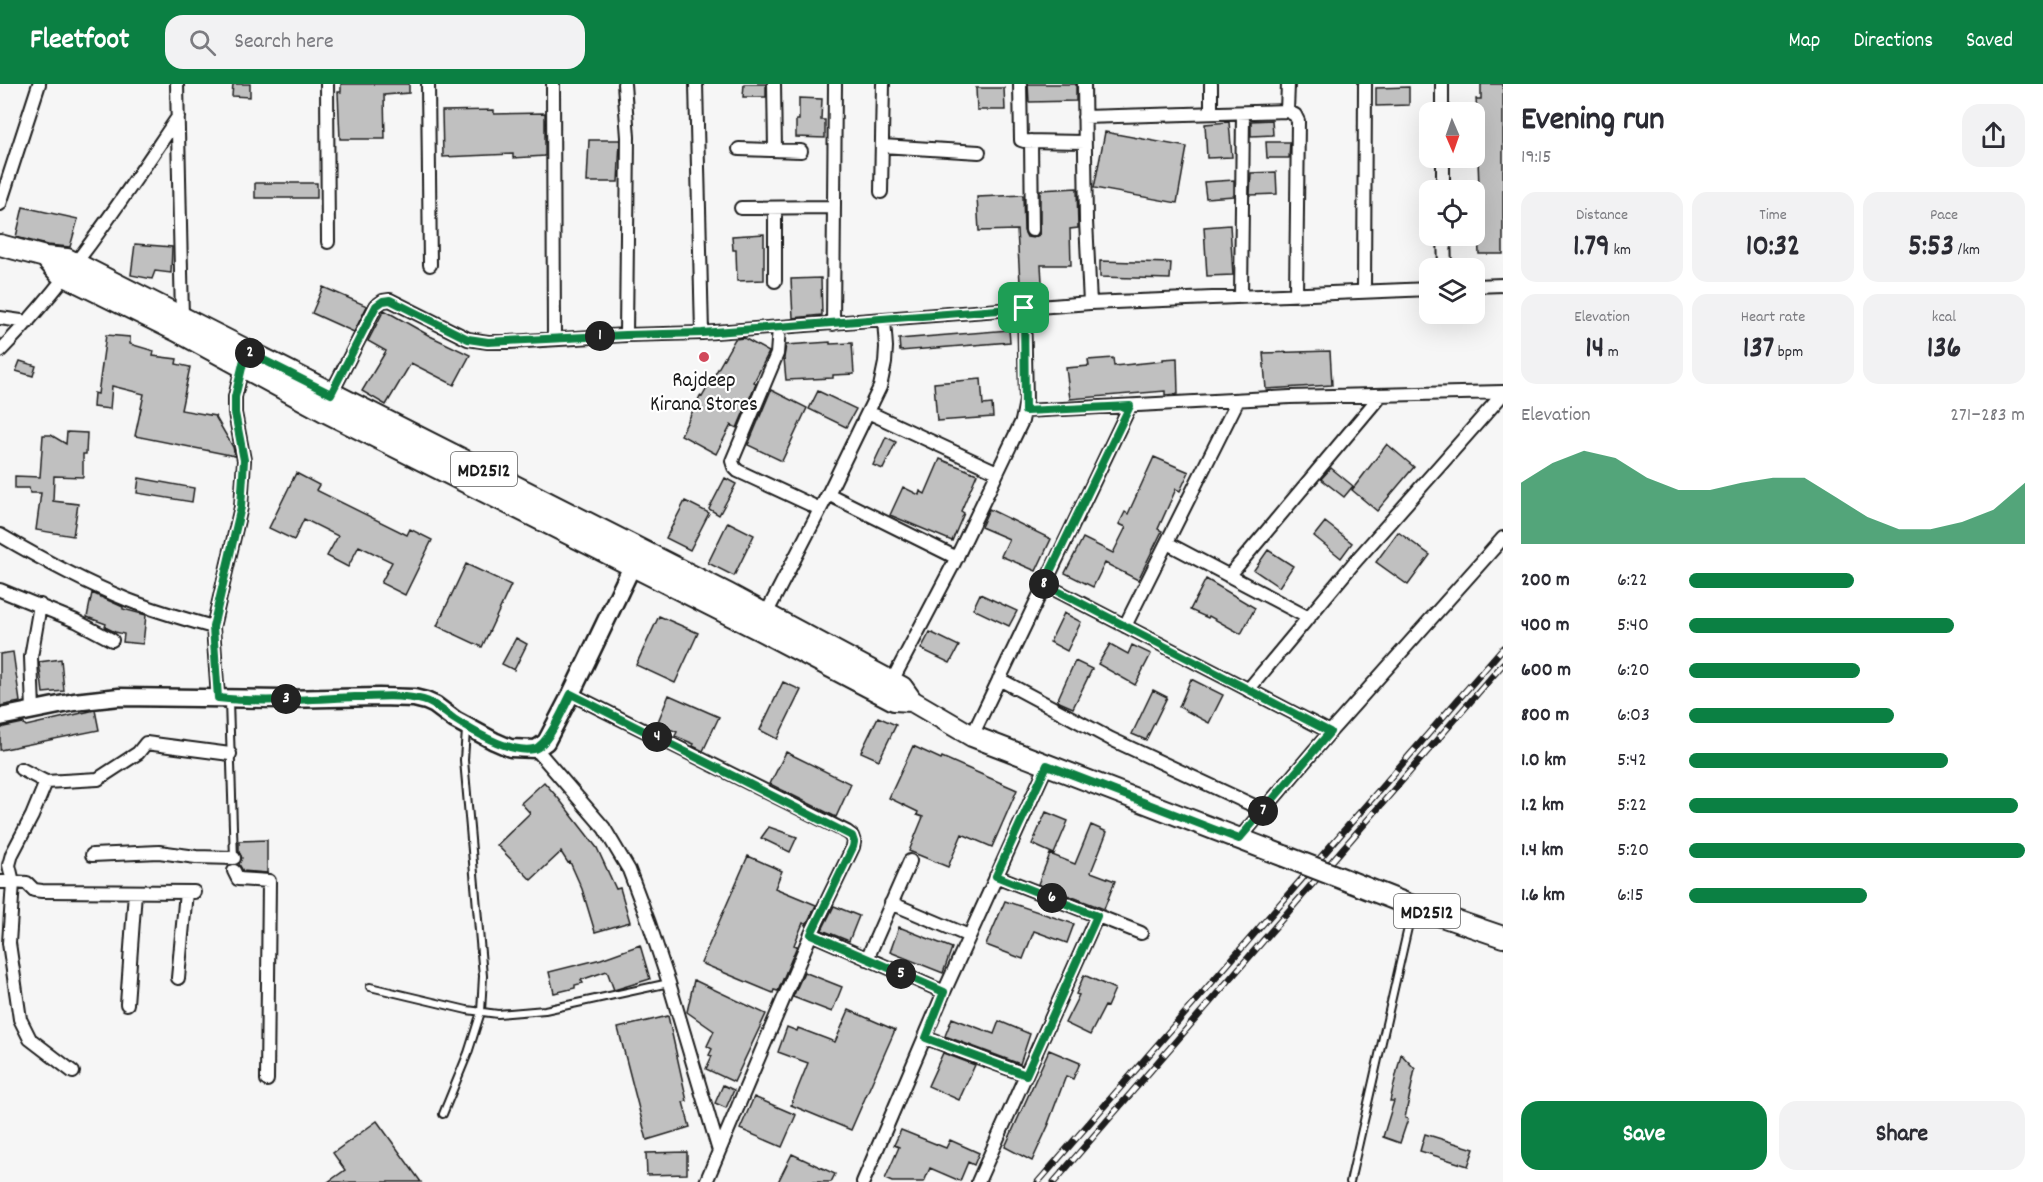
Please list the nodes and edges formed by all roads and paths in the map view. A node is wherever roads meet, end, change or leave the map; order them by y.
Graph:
1 (39, 84) edge
2 (177, 84) edge
3 (327, 84) edge
4 (428, 84) edge
5 (553, 84) edge
6 (624, 84) edge
7 (696, 84) edge
8 (774, 84) edge
9 (835, 84) edge
10 (883, 84) edge
11 (1020, 84) edge
12 (1084, 84) edge
13 (1211, 84) edge
14 (1288, 84) edge
15 (1365, 84) edge
16 (1442, 84) edge
17 (1442, 102) edge
18 (1287, 111) junction
19 (1211, 113) junction
20 (1243, 113) junction
21 (178, 117) junction
22 (1084, 117) junction
23 (1031, 141) junction
24 (1084, 142) junction
25 (882, 146) junction
26 (739, 149) dead end
27 (775, 150) junction
28 (801, 151) dead end
29 (979, 152) dead end
30 (881, 192) dead end
31 (0, 204) edge
32 (834, 207) junction
33 (741, 208) dead end
34 (775, 208) junction
35 (1032, 230) dead end
36 (328, 242) dead end
37 (0, 245) edge
38 (430, 265) dead end
39 (72, 270) junction
40 (775, 281) dead end
41 (1503, 285) edge
42 (1485, 286) edge
43 (1419, 290) edge
44 (1364, 292) junction
45 (1296, 295) junction
46 (1241, 297) junction
47 (1090, 303) junction
48 (1024, 308) junction
49 (0, 318) edge
50 (182, 318) junction
51 (884, 320) junction
52 (28, 322) junction
53 (832, 324) junction
54 (779, 328) junction
55 (702, 333) junction
56 (626, 335) junction
57 (554, 339) junction
58 (0, 351) edge
59 (244, 359) junction
60 (1503, 393) edge
61 (331, 394) junction
62 (1381, 395) junction
63 (1238, 400) junction
64 (1130, 406) junction
65 (1025, 411) junction
66 (868, 412) junction
67 (997, 472) junction
68 (828, 494) junction
69 (820, 509) junction
70 (0, 535) edge
71 (1503, 538) edge
72 (1167, 543) junction
73 (636, 558) junction
74 (957, 558) junction
75 (1229, 576) junction
76 (1044, 584) junction
77 (0, 590) edge
78 (40, 605) junction
79 (766, 614) junction
80 (1309, 618) junction
81 (1125, 626) junction
82 (213, 627) junction
83 (112, 640) dead end
84 (999, 679) junction
85 (892, 681) junction
86 (1248, 690) junction
87 (571, 694) junction
88 (223, 698) junction
89 (912, 701) junction
90 (33, 710) junction
91 (0, 717) edge
92 (467, 726) junction
93 (1330, 732) junction
94 (972, 736) junction
95 (536, 749) junction
96 (230, 754) junction
97 (1047, 765) junction
98 (21, 769) dead end
99 (46, 782) junction
100 (1263, 810) junction
101 (1239, 839) junction
102 (92, 855) dead end
103 (234, 858) junction
104 (910, 861) dead end
105 (234, 871) joint
106 (996, 876) junction
107 (6, 882) edge
108 (135, 892) junction
109 (891, 903) junction
110 (1412, 906) junction
111 (1097, 916) junction
112 (1141, 933) dead end
113 (811, 934) junction
114 (969, 936) junction
115 (1503, 937) edge
116 (867, 959) junction
117 (178, 978) dead end
118 (669, 983) junction
119 (370, 987) dead end
120 (944, 992) junction
121 (127, 1004) dead end
122 (481, 1012) junction
123 (926, 1038) junction
124 (73, 1072) dead end
125 (1026, 1075) junction
126 (267, 1080) dead end
127 (443, 1114) dead end
128 (719, 1151) junction
129 (706, 1182) edge
130 (863, 1182) edge
131 (978, 1182) edge
132 (1350, 1182) edge

1 - 31 street
2 - 21 street
3 - 36 street
4 - 38 street
5 - 57 street
6 - 56 street
7 - 55 street
8 - 27 street
9 - 32 street
10 - 25 street
11 - 23 street
12 - 22 street
13 - 19 street
14 - 18 street
15 - 44 street
16 - 17 street
18 - 20 street
18 - 45 street
19 - 20 street
19 - 22 street
20 - 46 street
21 - 39 street
21 - 50 street
22 - 24 street
23 - 24 street
23 - 35 street
24 - 47 street
25 - 29 street
25 - 30 street
26 - 27 street
27 - 28 street
32 - 34 street
32 - 53 street
33 - 34 street
34 - 40 street
37 - 39 main road, MD2512
39 - 50 main road, MD2512
39 - 52 street
39 - 59 main road, MD2512
41 - 42 street
43 - 44 street
44 - 45 street
45 - 46 street
46 - 47 street
47 - 48 street
48 - 51 street
48 - 65 street
49 - 52 street
50 - 59 main road, MD2512
51 - 53 street
51 - 66 street
52 - 58 street
53 - 54 street
54 - 55 street
54 - 69 street
55 - 56 street
56 - 57 street
57 - 61 street
59 - 61 main road, MD2512
59 - 73 main road, MD2512
59 - 82 street
60 - 62 street
60 - 80 street
61 - 73 main road, MD2512
62 - 63 street
62 - 75 street
63 - 64 street
63 - 72 street
64 - 65 street
64 - 76 street
65 - 67 street
66 - 67 street
66 - 68 street
67 - 74 street
68 - 69 street
68 - 74 street
69 - 79 street
70 - 82 street
71 - 93 street
72 - 75 street
72 - 81 street
73 - 79 main road, MD2512
73 - 87 street
73 - 89 main road, MD2512
74 - 85 street
75 - 80 street
76 - 81 street
76 - 84 street
77 - 78 street
78 - 83 street
78 - 90 street
79 - 85 main road, MD2512
80 - 86 street
81 - 86 street
82 - 88 street
84 - 94 street
84 - 100 street
85 - 89 main road, MD2512
86 - 93 street
87 - 95 street
87 - 113 street
88 - 90 street
88 - 92 street
88 - 96 lane
89 - 94 main road, MD2512
90 - 91 street
92 - 95 street
92 - 122 lane
93 - 100 street
94 - 97 main road, MD2512
95 - 118 street
96 - 99 street
96 - 103 lane
97 - 101 main road, MD2512
97 - 106 street
98 - 99 street
99 - 107 street
100 - 101 street
101 - 110 main road, MD2512, bridge
102 - 103 street
103 - 105 lane
104 - 109 street
105 - 126 street
106 - 111 street
106 - 114 street
107 - 108 street
107 - 124 street
108 - 117 street
108 - 121 street
109 - 114 street
109 - 116 street
110 - 115 main road, MD2512
110 - 132 lane
111 - 112 street
111 - 125 street
113 - 116 street
113 - 128 street
114 - 120 street
116 - 120 street
118 - 122 lane
118 - 128 street
119 - 122 lane
120 - 123 street
122 - 127 lane
123 - 125 street
123 - 130 street
125 - 131 street
128 - 129 street

